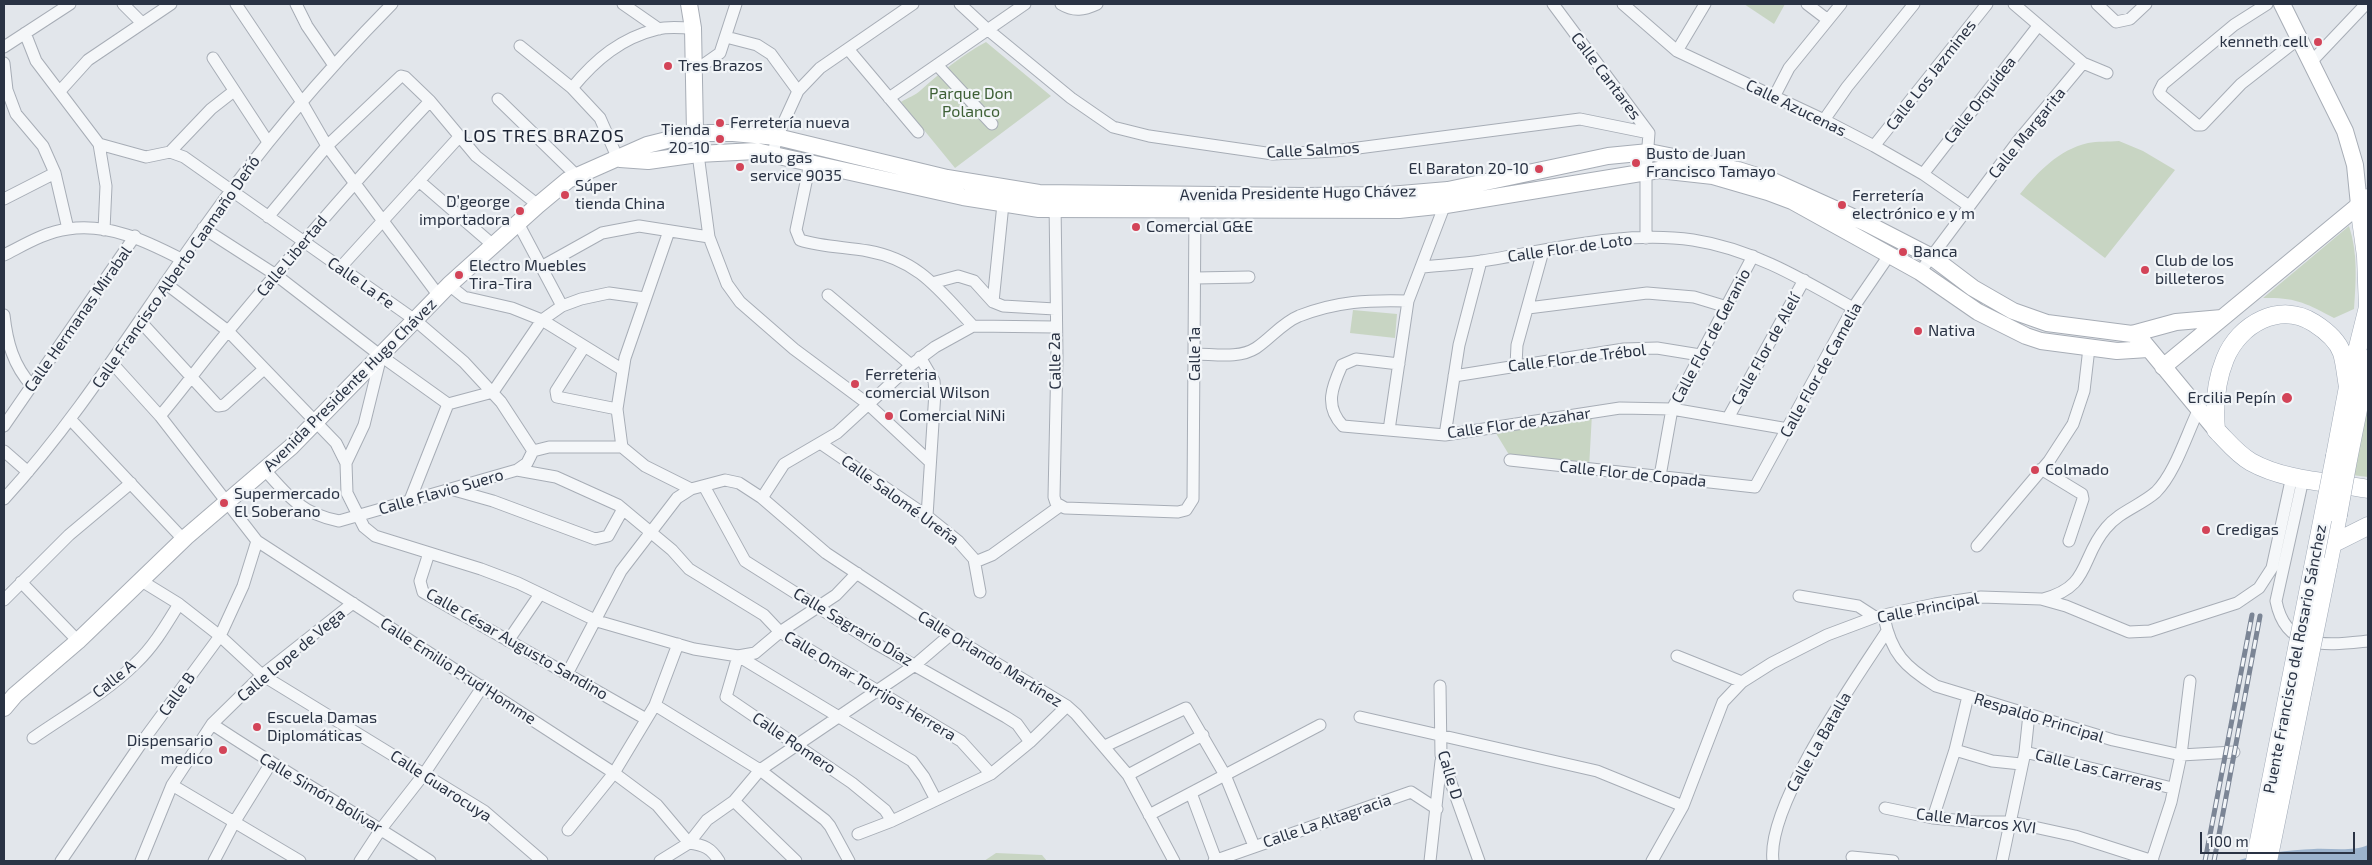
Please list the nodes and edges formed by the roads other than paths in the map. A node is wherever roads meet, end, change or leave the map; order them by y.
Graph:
1 (70, 4) edge
2 (123, 4) edge
3 (171, 4) edge
4 (236, 4) edge
5 (296, 4) edge
6 (392, 4) edge
7 (623, 4) edge
8 (690, 4) edge
9 (736, 4) edge
10 (913, 4) edge
11 (960, 4) edge
12 (1025, 4) edge
13 (1061, 4) edge
14 (1097, 4) edge
15 (1553, 4) edge
16 (1706, 4) edge
17 (1807, 4) edge
18 (1841, 4) edge
19 (1914, 4) edge
20 (1987, 4) edge
21 (2014, 4) edge
22 (2097, 4) edge
23 (2146, 4) edge
24 (2268, 4) edge
25 (2282, 4) edge
26 (2366, 4) edge
27 (1624, 6) edge
28 (1828, 20) junction
29 (142, 23) junction
30 (2038, 26) junction
31 (659, 28) junction
32 (693, 28) junction
33 (987, 29) junction
34 (24, 33) junction
35 (726, 37) junction
36 (2301, 37) junction
37 (520, 46) dead end
38 (4, 47) edge
39 (848, 50) junction
40 (1677, 51) junction
41 (214, 58) dead end
42 (2312, 60) junction
43 (4, 63) edge
44 (2083, 63) junction
45 (333, 64) junction
46 (937, 65) junction
47 (693, 72) junction
48 (2107, 73) dead end
49 (572, 88) junction
50 (60, 91) junction
51 (234, 91) junction
52 (798, 92) junction
53 (1774, 96) junction
54 (889, 98) junction
55 (498, 99) dead end
56 (301, 101) junction
57 (430, 101) junction
58 (1824, 120) junction
59 (992, 124) dead end
60 (918, 132) dead end
61 (1649, 133) junction
62 (696, 134) junction
63 (459, 136) junction
64 (268, 142) junction
65 (99, 144) junction
66 (775, 145) junction
67 (327, 146) junction
68 (1874, 146) junction
69 (170, 152) junction
70 (1649, 152) junction
71 (647, 153) junction
72 (698, 154) junction
73 (618, 159) junction
74 (810, 162) junction
75 (1646, 172) junction
76 (55, 173) junction
77 (1923, 174) junction
78 (577, 176) junction
79 (419, 181) junction
80 (354, 183) junction
81 (230, 190) junction
82 (1447, 197) junction
83 (4, 199) edge
84 (1055, 201) junction
85 (2363, 201) edge
86 (1195, 202) junction
87 (1003, 204) junction
88 (538, 205) junction
89 (1969, 206) junction
90 (268, 217) junction
91 (382, 222) junction
92 (518, 223) junction
93 (203, 228) junction
94 (68, 229) junction
95 (104, 230) junction
96 (668, 231) junction
97 (135, 236) junction
98 (709, 237) junction
99 (1646, 238) junction
100 (303, 242) junction
101 (493, 246) junction
102 (1543, 251) junction
103 (1890, 254) junction
104 (4, 255) edge
105 (1752, 256) junction
106 (1932, 257) junction
107 (181, 259) junction
108 (1481, 261) junction
109 (1422, 266) junction
110 (541, 267) junction
111 (339, 268) junction
112 (1920, 272) junction
113 (276, 276) junction
114 (1196, 278) junction
115 (1249, 278) dead end
116 (1804, 280) junction
117 (165, 283) junction
118 (932, 283) junction
119 (444, 291) junction
120 (828, 295) dead end
121 (646, 298) junction
122 (1408, 301) junction
123 (993, 302) junction
124 (562, 306) junction
125 (1727, 307) junction
126 (1528, 308) junction
127 (1853, 308) junction
128 (2368, 308) edge
129 (1055, 310) junction
130 (4, 315) edge
131 (2222, 318) junction
132 (415, 320) junction
133 (542, 320) junction
134 (140, 321) junction
135 (973, 326) junction
136 (1055, 327) junction
137 (228, 331) junction
138 (2132, 334) junction
139 (584, 347) junction
140 (2089, 348) junction
141 (2148, 349) junction
142 (1195, 354) junction
143 (1700, 355) junction
144 (381, 356) junction
145 (920, 357) junction
146 (2368, 359) edge
147 (112, 363) junction
148 (1398, 364) junction
149 (911, 365) junction
150 (1516, 366) junction
151 (2163, 367) junction
152 (264, 369) junction
153 (623, 370) junction
154 (1454, 376) junction
155 (192, 378) junction
156 (2360, 383) edge
157 (32, 386) junction
158 (493, 392) junction
159 (448, 404) junction
160 (868, 404) junction
161 (617, 409) junction
162 (1672, 409) junction
163 (2198, 411) junction
164 (160, 416) junction
165 (1728, 418) junction
166 (71, 420) junction
167 (315, 422) junction
168 (4, 426) edge
169 (1389, 430) junction
170 (1788, 430) junction
171 (2216, 430) junction
172 (1445, 435) junction
173 (820, 443) junction
174 (622, 447) junction
175 (4, 451) edge
176 (533, 451) junction
177 (2342, 458) junction
178 (1510, 460) dead end
179 (929, 461) junction
180 (346, 463) junction
181 (2041, 469) junction
182 (265, 470) junction
183 (517, 470) junction
184 (28, 472) junction
185 (1660, 476) junction
186 (2298, 477) junction
187 (131, 483) junction
188 (704, 486) junction
189 (1755, 487) joint
190 (691, 489) junction
191 (2368, 489) edge
192 (453, 490) junction
193 (762, 498) junction
194 (4, 499) edge
195 (410, 500) junction
196 (225, 502) junction
197 (1062, 507) junction
198 (622, 509) junction
199 (359, 515) junction
200 (927, 516) junction
201 (2368, 526) edge
202 (650, 531) junction
203 (184, 539) junction
204 (2069, 541) dead end
205 (258, 542) junction
206 (2332, 544) junction
207 (1977, 546) dead end
208 (429, 553) junction
209 (975, 562) junction
210 (857, 573) junction
211 (140, 580) junction
212 (21, 582) junction
213 (980, 592) dead end
214 (540, 594) junction
215 (1799, 596) dead end
216 (2041, 599) junction
217 (4, 600) edge
218 (353, 603) junction
219 (179, 604) junction
220 (819, 607) junction
221 (1879, 617) junction
222 (597, 621) junction
223 (780, 632) junction
224 (1887, 632) junction
225 (950, 635) junction
226 (220, 636) junction
227 (508, 640) junction
228 (78, 641) junction
229 (2368, 641) edge
230 (678, 644) junction
231 (738, 656) junction
232 (1677, 656) dead end
233 (915, 664) junction
234 (567, 674) junction
235 (262, 675) junction
236 (2190, 681) dead end
237 (1742, 682) junction
238 (483, 686) junction
239 (1440, 686) dead end
240 (878, 690) junction
241 (1968, 696) junction
242 (655, 705) junction
243 (1067, 706) junction
244 (4, 708) edge
245 (2029, 714) junction
246 (840, 717) junction
247 (1360, 717) dead end
248 (646, 719) junction
249 (212, 724) junction
250 (1320, 725) dead end
251 (1203, 735) junction
252 (1440, 737) junction
253 (33, 738) dead end
254 (1030, 742) junction
255 (798, 745) junction
256 (1105, 746) junction
257 (1955, 750) junction
258 (2025, 752) junction
259 (2234, 752) dead end
260 (2181, 755) junction
261 (1441, 756) junction
262 (271, 763) junction
263 (2021, 764) junction
264 (760, 770) junction
265 (614, 773) junction
266 (424, 774) junction
267 (991, 774) junction
268 (1128, 775) junction
269 (1225, 775) junction
270 (172, 785) junction
271 (2172, 788) junction
272 (1191, 793) junction
273 (935, 798) junction
274 (734, 801) junction
275 (1683, 806) junction
276 (1885, 808) dead end
277 (1437, 809) junction
278 (1148, 816) junction
279 (1933, 818) junction
280 (235, 821) junction
281 (892, 821) junction
282 (2011, 822) junction
283 (382, 829) junction
284 (568, 830) dead end
285 (858, 834) dead end
286 (689, 843) junction
287 (1254, 846) junction
288 (1852, 858) dead end
289 (61, 861) edge
290 (141, 861) edge
291 (214, 861) edge
292 (300, 861) edge
293 (360, 861) edge
294 (430, 861) edge
295 (542, 861) edge
296 (660, 861) edge
297 (719, 861) edge
298 (796, 861) edge
299 (849, 861) edge
300 (1174, 861) edge
301 (1215, 861) edge
302 (1430, 861) edge
303 (1479, 861) edge
304 (1652, 861) edge
305 (1773, 861) edge
306 (1885, 861) edge
307 (2002, 861) edge
308 (2152, 861) edge
309 (2255, 861) edge
310 (2268, 861) edge

1 - 34 street
2 - 29 street
3 - 29 street
4 - 56 street
5 - 45 street
6 - 45 street, Calle Francisco Alberto Caamaño Deñó
7 - 31 street
8 - 32 main road
9 - 35 street
10 - 39 street
11 - 33 street, Calle Salmos
12 - 33 street
13 - 14 street
15 - 61 street, Calle Cantares
16 - 40 street
17 - 28 street
18 - 28 street
19 - 58 street
20 - 68 street, Calle Los Jazmines
21 - 30 street
22 - 23 street
24 - 36 street
25 - 36 main road
26 - 42 street
27 - 40 street, Calle Azucenas
28 - 53 street
29 - 50 street
30 - 44 street
30 - 77 street, Calle Orquídea
31 - 32 street
31 - 49 street
32 - 47 main road
33 - 46 street
33 - 61 street, Calle Salmos
34 - 38 street
34 - 50 street
35 - 47 street
35 - 52 street
36 - 42 main road
37 - 49 street
39 - 52 street
39 - 54 street
40 - 53 street, Calle Azucenas
41 - 51 street
42 - 85 main road
43 - 76 street
44 - 48 street
44 - 89 street, Calle Margarita
45 - 56 street, Calle Francisco Alberto Caamaño Deñó
46 - 54 street
46 - 59 street
47 - 62 main road
49 - 73 street
50 - 65 street
51 - 64 street
51 - 69 street
52 - 66 street
53 - 58 street, Calle Azucenas
54 - 60 street
55 - 78 street
56 - 64 street, Calle Francisco Alberto Caamaño Deñó
56 - 67 street
57 - 63 street
57 - 67 street
57 - 80 street, Calle Libertad
58 - 68 street, Calle Azucenas
61 - 70 street, Calle Cantares
62 - 66 main road, Avenida Presidente Hugo Chávez
62 - 71 main road, Avenida Presidente Hugo Chávez
63 - 79 street
63 - 88 street
64 - 81 street, Calle Francisco Alberto Caamaño Deñó
65 - 69 street
65 - 95 street
66 - 72 main road, Avenida Presidente Hugo Chávez
66 - 74 main road, Avenida Presidente Hugo Chávez
66 - 84 main road, Avenida Presidente Hugo Chávez
67 - 80 street
67 - 90 street
68 - 77 street, Calle Azucenas
69 - 81 street, Calle La Fe
70 - 75 street, Calle Cantares
70 - 82 main road, Avenida Presidente Hugo Chávez
70 - 106 main road, Avenida Presidente Hugo Chávez
71 - 72 main road, Avenida Presidente Hugo Chávez
71 - 73 main road, Avenida Presidente Hugo Chávez
72 - 98 street
73 - 78 main road, Avenida Presidente Hugo Chávez
74 - 87 main road, Avenida Presidente Hugo Chávez
74 - 118 street
75 - 82 main road, Avenida Presidente Hugo Chávez
75 - 99 street, Calle Cantares
75 - 103 main road, Avenida Presidente Hugo Chávez
76 - 83 street
76 - 94 street
77 - 89 street, Calle Azucenas
78 - 88 main road, Avenida Presidente Hugo Chávez
79 - 91 street
79 - 101 street
80 - 91 street
80 - 100 street, Calle Libertad
81 - 90 street, Calle La Fe
81 - 93 street, Calle Francisco Alberto Caamaño Deñó
82 - 86 main road, Avenida Presidente Hugo Chávez
82 - 109 street
84 - 86 main road, Avenida Presidente Hugo Chávez
84 - 87 main road, Avenida Presidente Hugo Chávez
84 - 129 street, Calle 2a
85 - 128 main road
85 - 131 main road
86 - 114 street, Calle 1a
87 - 123 street
88 - 92 main road, Avenida Presidente Hugo Chávez
89 - 106 street, Calle Margarita
90 - 100 street, Calle La Fe
91 - 111 street
91 - 119 street
92 - 101 main road, Avenida Presidente Hugo Chávez
92 - 110 street
93 - 107 street, Calle Francisco Alberto Caamaño Deñó
93 - 113 street
94 - 95 street
94 - 104 street
95 - 97 street
96 - 98 street
96 - 110 street
96 - 121 street
97 - 107 street
97 - 157 street, Calle Hermanas Mirabal
98 - 160 street
99 - 102 street, Calle Flor de Loto
99 - 105 street, Calle Flor de Loto
100 - 111 street, Calle La Fe
100 - 113 street, Calle Libertad
101 - 119 main road, Avenida Presidente Hugo Chávez
102 - 108 street, Calle Flor de Loto
102 - 126 street
103 - 112 main road, Avenida Presidente Hugo Chávez
103 - 127 street, Calle Flor de Camelia
105 - 116 street, Calle Flor de Loto
105 - 125 street, Calle Flor de Geranio
106 - 112 street, Calle Margarita
106 - 138 main road, Avenida Presidente Hugo Chávez
107 - 117 street, Calle Francisco Alberto Caamaño Deñó
108 - 109 street, Calle Flor de Loto
108 - 154 street
109 - 122 street
110 - 124 street
111 - 132 street, Calle La Fe
112 - 140 main road, Avenida Presidente Hugo Chávez
113 - 137 street, Calle Libertad
113 - 144 street
114 - 115 street
114 - 142 street, Calle 1a
116 - 127 street, Calle Flor de Loto
116 - 165 street, Calle Flor de Alelí
117 - 134 street, Calle Francisco Alberto Caamaño Deñó
117 - 137 street
118 - 123 street
118 - 135 street
119 - 132 main road, Avenida Presidente Hugo Chávez
119 - 133 street
120 - 149 street
121 - 124 street
121 - 153 street
122 - 142 street
122 - 148 street
123 - 129 street
124 - 133 street
125 - 126 street
125 - 143 street, Calle Flor de Geranio
126 - 150 street
127 - 170 street, Calle Flor de Camelia
128 - 156 main road
129 - 136 street, Calle 2a
130 - 157 street
131 - 138 main road
131 - 151 main road
132 - 144 main road, Avenida Presidente Hugo Chávez
132 - 158 street
133 - 139 street
133 - 158 street
134 - 147 street, Calle Francisco Alberto Caamaño Deñó
134 - 155 street
135 - 136 street
135 - 145 street
136 - 197 street, Calle 2a
137 - 152 street
137 - 155 street, Calle Libertad
138 - 141 main road
139 - 153 street
139 - 161 street
140 - 141 main road, Avenida Presidente Hugo Chávez
140 - 181 street
141 - 151 main road
142 - 197 street, Calle 1a
143 - 150 street, Calle Flor de Trébol
143 - 162 street, Calle Flor de Geranio
144 - 159 street
144 - 167 main road, Avenida Presidente Hugo Chávez
144 - 180 street
145 - 149 street
145 - 179 street
146 - 156 main road
147 - 164 street, Calle Emilio Prud'Homme
147 - 166 street, Calle Francisco Alberto Caamaño Deñó
148 - 169 street
148 - 169 street, Calle Flor de Azahar
149 - 160 street
150 - 154 street, Calle Flor de Trébol
151 - 163 main road
152 - 155 street
152 - 167 street
153 - 161 street
154 - 172 street
155 - 164 street, Calle Libertad
156 - 171 main road
156 - 177 main road
157 - 168 street, Calle Hermanas Mirabal
158 - 159 street
158 - 176 street
159 - 195 street
160 - 173 street
160 - 179 street
161 - 174 street
162 - 165 street, Calle Flor de Azahar
162 - 172 street, Calle Flor de Azahar
162 - 185 street, Calle Flor de Geranio
163 - 171 main road
163 - 216 street
164 - 196 street, Calle Emilio Prud'Homme
165 - 170 street, Calle Flor de Azahar
166 - 184 street, Calle Francisco Alberto Caamaño Deñó
166 - 187 street
167 - 180 street
167 - 182 main road, Avenida Presidente Hugo Chávez
169 - 172 street, Calle Flor de Azahar
170 - 189 street, Calle Flor de Camelia
171 - 186 main road
173 - 193 street
173 - 200 street, Calle Salomé Ureña
174 - 176 street
174 - 190 street
175 - 184 street
176 - 183 street
177 - 206 main road, Puente Francisco del Rosario Sánchez, bridge
177 - 309 main road, Puente Francisco del Rosario Sánchez, bridge
178 - 185 street, Calle Flor de Copada
179 - 200 street
180 - 199 street
181 - 204 street
181 - 207 street
182 - 196 main road, Avenida Presidente Hugo Chávez
182 - 199 street, Calle Flavio Suero
183 - 192 street, Calle Flavio Suero
183 - 198 street, Calle Flavio Suero
184 - 194 street, Calle Francisco Alberto Caamaño Deñó
185 - 189 street, Calle Flor de Copada
186 - 191 main road
186 - 216 street, Calle Principal
186 - 229 street
187 - 203 street
187 - 212 street
188 - 190 street, Calle Orlando Martínez
188 - 193 street, Calle Orlando Martínez
188 - 220 street, Calle Sagrario Díaz
190 - 202 street
192 - 195 street, Calle Flavio Suero
192 - 198 street
193 - 210 street, Calle Orlando Martínez
195 - 199 street, Calle Flavio Suero
196 - 203 main road, Avenida Presidente Hugo Chávez
196 - 205 street, Calle Emilio Prud'Homme
197 - 209 street
198 - 202 street, Calle Flavio Suero
199 - 208 street
200 - 209 street, Calle Salomé Ureña
201 - 206 main road
202 - 222 street
202 - 223 street, Calle Omar Torrijos Herrera
203 - 211 main road, Avenida Presidente Hugo Chávez
205 - 218 street, Calle Emilio Prud'Homme
205 - 226 street, Calle B
206 - 310 main road, Puente Francisco del Rosario Sánchez, bridge
208 - 214 street
208 - 227 street, Calle César Augusto Sandino
209 - 213 street, Calle Salomé Ureña
210 - 220 street
210 - 225 street, Calle Orlando Martínez
211 - 219 street, Calle Guarocuya
211 - 228 main road, Avenida Presidente Hugo Chávez
212 - 217 street
212 - 228 street
214 - 222 street
214 - 227 street
215 - 221 street
216 - 221 street, Calle Principal
218 - 235 street, Calle Lope de Vega
218 - 238 street, Calle Emilio Prud'Homme
219 - 226 street, Calle Guarocuya
219 - 253 street, Calle A
220 - 223 street
220 - 233 street, Calle Sagrario Díaz
221 - 224 street, Respaldo Principal
221 - 237 street, Calle Principal
222 - 230 street
222 - 234 street
223 - 231 street
223 - 240 street, Calle Omar Torrijos Herrera
224 - 241 street, Respaldo Principal
224 - 305 street, Calle La Batalla
225 - 233 street
225 - 243 street, Calle Orlando Martínez
226 - 235 street, Calle Guarocuya
226 - 289 street, Calle B
227 - 234 street, Calle César Augusto Sandino
228 - 244 main road, Avenida Presidente Hugo Chávez
230 - 231 street
230 - 242 street
231 - 246 street
231 - 255 street, Calle Romero
232 - 237 street
233 - 240 street
233 - 254 street, Calle Sagrario Díaz
234 - 248 street, Calle César Augusto Sandino
235 - 249 street, Calle Lope de Vega
235 - 266 street, Calle Guarocuya
236 - 260 street
237 - 275 street, Calle Principal
238 - 265 street, Calle Emilio Prud'Homme
238 - 266 street
239 - 252 street, Calle D
240 - 246 street
240 - 267 street, Calle Omar Torrijos Herrera
241 - 245 street, Respaldo Principal
241 - 257 street
242 - 248 street
242 - 264 street
243 - 254 street
243 - 256 street, Calle Orlando Martínez
245 - 258 street
245 - 260 street, Respaldo Principal
246 - 255 street
246 - 273 street
247 - 252 street
248 - 265 street
249 - 262 street, Calle Simón Bolívar
249 - 270 street, Calle Lope de Vega
250 - 269 street
251 - 256 street
251 - 268 street
251 - 269 street
252 - 261 street, Calle D
252 - 275 street
254 - 267 street
255 - 264 street
255 - 281 street, Calle Romero
256 - 268 street, Calle Orlando Martínez
257 - 263 street
257 - 279 street
258 - 263 street
258 - 271 street, Calle Las Carreras
259 - 260 street, Respaldo Principal
260 - 271 street
261 - 277 street
261 - 303 street, Calle D
262 - 280 street
262 - 283 street, Calle Simón Bolívar
263 - 282 street
264 - 274 street
264 - 299 street
265 - 284 street
265 - 286 street, Calle Emilio Prud'Homme
266 - 283 street
266 - 295 street, Calle Guarocuya
267 - 273 street
268 - 278 street, Calle Orlando Martínez
269 - 272 street
269 - 287 street
270 - 280 street
270 - 290 street, Calle Lope de Vega
271 - 308 street
272 - 278 street
272 - 301 street
273 - 281 street
274 - 286 street
274 - 298 street
275 - 304 street, Calle Principal
276 - 279 street, Calle Marcos XVI
277 - 287 street, Calle La Altagracia
277 - 302 street
278 - 300 street, Calle Orlando Martínez
279 - 282 street, Calle Marcos XVI
280 - 291 street
280 - 292 street
281 - 285 street
282 - 307 street
282 - 308 street, Calle Marcos XVI
283 - 293 street
283 - 294 street, Calle Simón Bolívar
286 - 296 street
286 - 297 street
287 - 301 street, Calle La Altagracia
288 - 306 street

